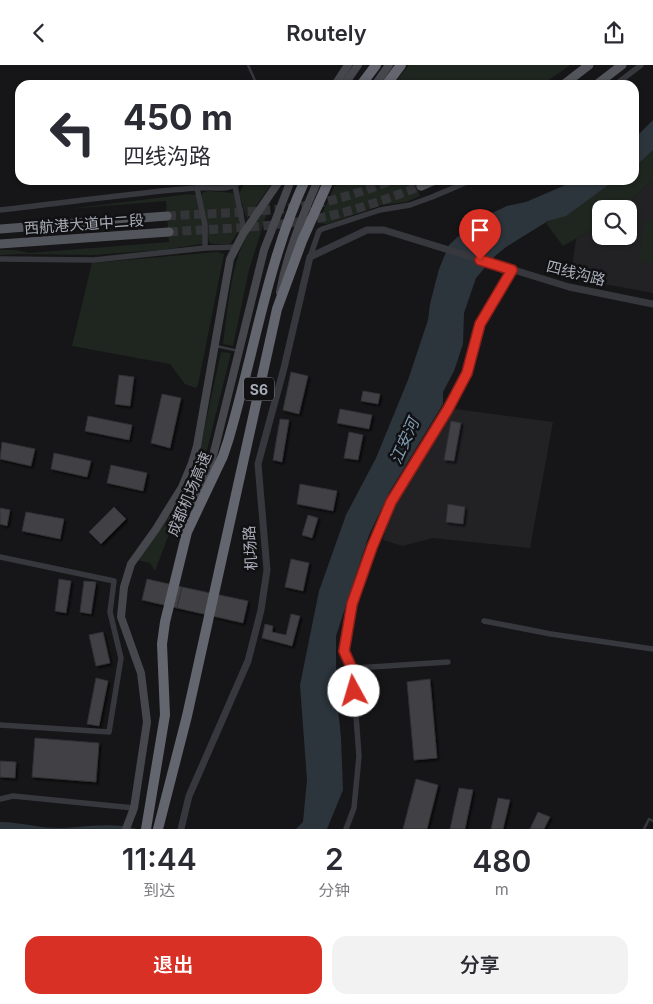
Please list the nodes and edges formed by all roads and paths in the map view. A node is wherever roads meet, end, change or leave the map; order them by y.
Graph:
1 (248, 65) edge
2 (348, 65) edge
3 (358, 65) edge
4 (376, 65) edge
5 (389, 65) edge
6 (401, 65) edge
7 (589, 65) edge
8 (622, 65) edge
9 (642, 65) edge
10 (254, 80) edge
11 (338, 80) edge
12 (348, 80) edge
13 (365, 80) edge
14 (378, 80) edge
15 (390, 80) edge
16 (570, 80) edge
17 (602, 80) edge
18 (622, 80) edge
19 (276, 185) edge
20 (284, 185) edge
21 (289, 185) edge
22 (303, 185) edge
23 (316, 185) edge
24 (327, 185) edge
25 (460, 185) edge
26 (235, 186) joint
27 (197, 188) junction
28 (0, 210) edge
29 (167, 216) tunnel mouth
30 (0, 229) edge
31 (271, 230) junction
32 (244, 231) junction
33 (169, 232) tunnel mouth
34 (0, 244) edge
35 (236, 247) junction
36 (205, 248) junction
37 (310, 257) junction
38 (0, 259) edge
39 (512, 270) junction
40 (653, 304) edge
41 (277, 309) junction
42 (215, 345) junction
43 (234, 350) dead end
44 (187, 532) junction
45 (0, 557) edge
46 (484, 621) dead end
47 (653, 649) edge
48 (448, 662) dead end
49 (354, 673) junction
50 (0, 725) edge
51 (0, 799) edge
52 (134, 808) junction
53 (653, 821) edge
54 (127, 825) edge
55 (146, 827) edge
56 (158, 829) edge
57 (181, 829) edge
58 (346, 829) edge
59 (644, 829) edge

1 - 10 lane
2 - 11 main road
3 - 12 main road
4 - 13 highway
5 - 14 main road
6 - 15 highway
7 - 16 main road
8 - 17 main road
9 - 18 street
19 - 32 main road
20 - 31 main road
21 - 31 main road
22 - 44 highway, 成都机场高速 / S6
23 - 41 main road
24 - 41 highway, S6
25 - 37 street, 机场路
26 - 27 street
26 - 32 street
27 - 28 street
27 - 36 street
29 - 30 main road
31 - 44 main road
32 - 35 main road
33 - 34 main road, 西航港大道中二段
35 - 36 street
35 - 42 main road
36 - 38 street
37 - 39 street, 四线沟路
37 - 57 street, 机场路
39 - 40 street, 四线沟路
39 - 49 street
41 - 56 highway, S6
42 - 43 lane
42 - 52 main road
44 - 55 highway, 成都机场高速 / S6
45 - 50 street
46 - 47 street
48 - 49 street
49 - 58 street
51 - 52 street
52 - 54 main road
53 - 59 lane

